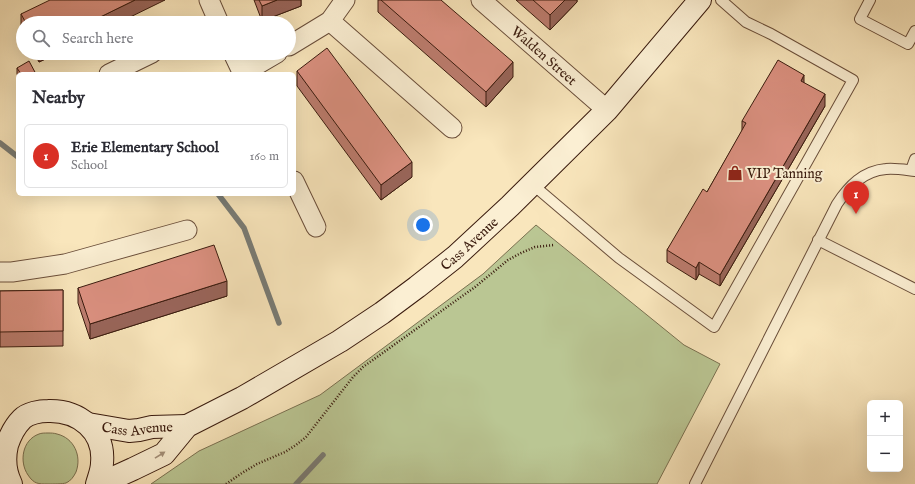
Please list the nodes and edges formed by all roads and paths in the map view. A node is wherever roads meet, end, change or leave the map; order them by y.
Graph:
1 (208, 0) edge
2 (345, 0) edge
3 (482, 0) edge
4 (700, 0) edge
5 (721, 0) edge
6 (870, 0) edge
7 (215, 16) edge
8 (330, 21) junction
9 (915, 31) edge
10 (296, 42) edge
11 (138, 60) edge
12 (237, 60) edge
13 (266, 60) edge
14 (113, 72) edge
15 (242, 72) edge
16 (246, 72) edge
17 (607, 110) junction
18 (452, 128) dead end
19 (915, 159) edge
20 (913, 170) edge
21 (532, 184) junction
22 (296, 185) edge
23 (316, 227) dead end
24 (187, 230) dead end
25 (818, 240) junction
26 (554, 245) dead end
27 (0, 272) edge
28 (915, 289) edge
29 (0, 417) edge
30 (23, 417) junction
31 (88, 424) junction
32 (187, 426) junction
33 (130, 477) edge
34 (7, 480) edge
35 (97, 484) edge
36 (100, 484) edge
37 (226, 484) edge
38 (694, 484) edge

1 - 7 street
2 - 8 street
3 - 17 street, Walden Street
4 - 17 main road, Cass Avenue
5 - 21 lane
6 - 9 lane
8 - 10 street
8 - 18 street
11 - 14 street
12 - 15 street
13 - 16 street
17 - 21 main road, Cass Avenue
19 - 20 lane
20 - 25 lane
21 - 32 main road, Cass Avenue
22 - 23 street
24 - 27 street
25 - 28 lane
25 - 38 lane
26 - 37 path
29 - 30 main road
30 - 31 main road
30 - 34 main road
31 - 32 main road, Cass Avenue
31 - 35 main road
33 -> 32 main road, Cass Avenue
33 - 36 main road, Cass Avenue

